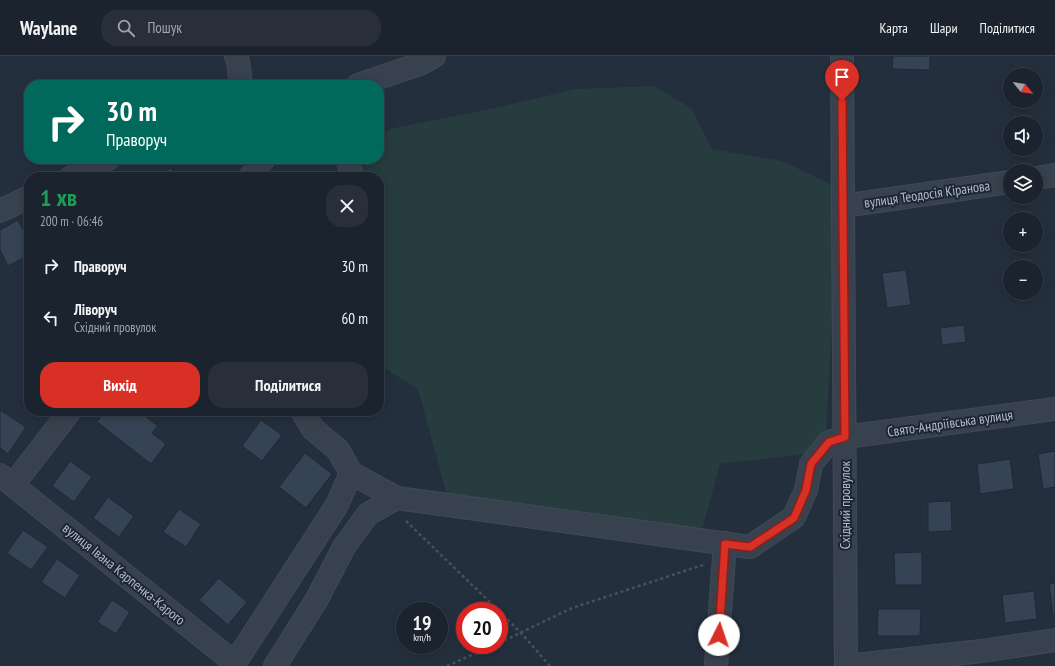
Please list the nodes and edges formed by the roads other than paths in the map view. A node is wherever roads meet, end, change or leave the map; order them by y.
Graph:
1 (434, 56) edge
2 (842, 56) edge
3 (238, 58) edge
4 (240, 80) edge
5 (373, 80) edge
6 (98, 164) edge
7 (260, 164) edge
8 (81, 172) edge
9 (254, 172) edge
10 (1055, 176) edge
11 (1043, 177) edge
12 (1003, 183) edge
13 (24, 199) edge
14 (843, 206) junction
15 (0, 211) edge
16 (1055, 409) edge
17 (65, 416) edge
18 (305, 416) edge
19 (845, 437) junction
20 (352, 473) junction
21 (6, 480) edge
22 (392, 500) junction
23 (725, 551) junction
24 (1055, 640) edge
25 (234, 665) edge
26 (275, 666) edge
27 (716, 666) edge
28 (846, 666) edge

1 - 5 street
2 - 14 street, Східний провулок
3 - 4 street
6 - 8 street
7 - 9 street
10 - 11 street
12 - 14 street, вулиця Теодосія Кіранова
13 - 15 street
14 - 19 street, Східний провулок
16 - 19 street, Свято-Андріївська вулиця
17 - 21 street, вулиця Івана Карпенка-Карого
18 - 20 street
19 - 23 street, Свято-Андріївська вулиця
19 - 28 street, Східний провулок
20 - 22 street
20 - 25 street
21 - 25 street, вулиця Івана Карпенка-Карого
22 - 23 street, Свято-Андріївська вулиця
22 - 26 street
23 - 27 street
24 - 28 street

